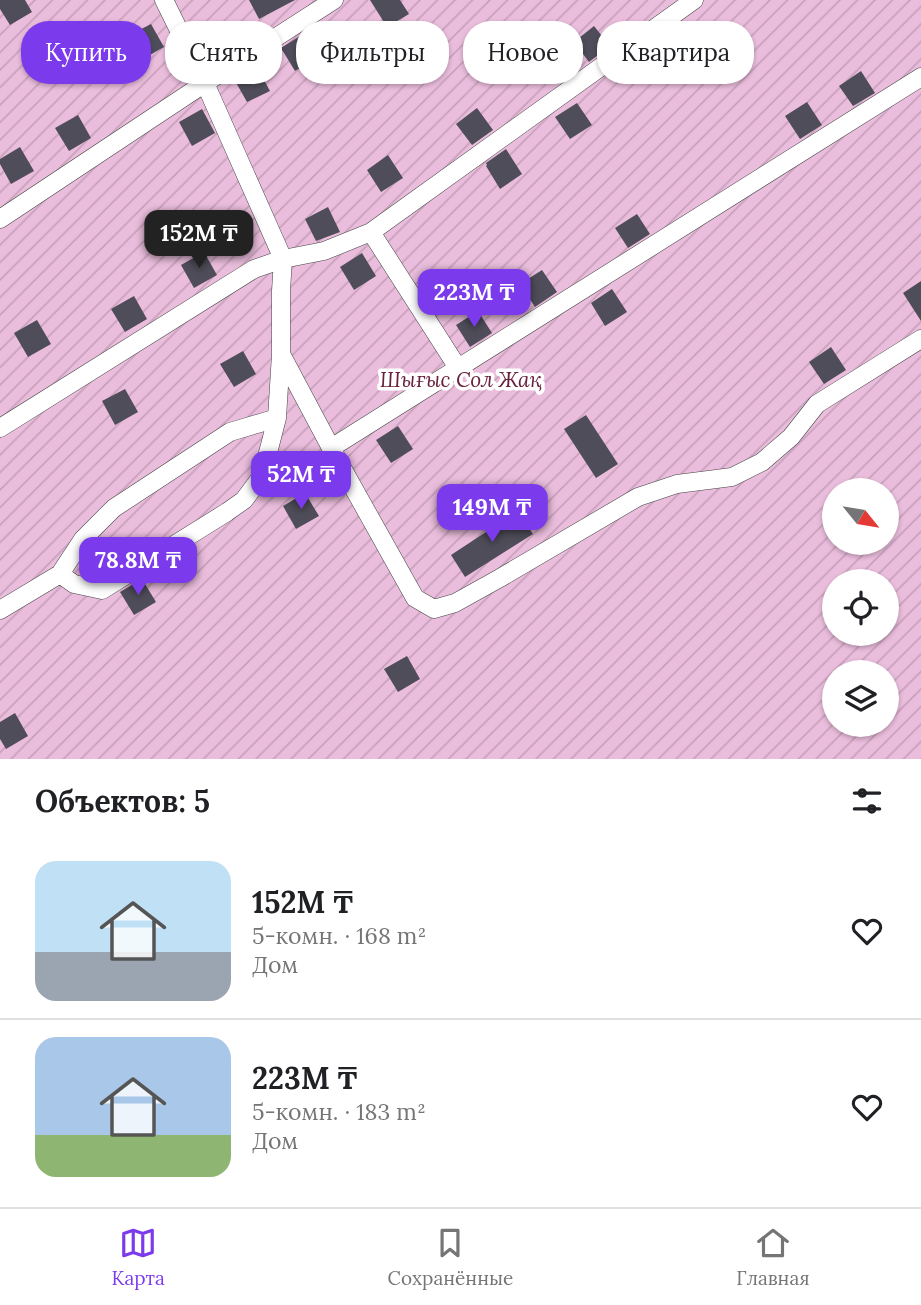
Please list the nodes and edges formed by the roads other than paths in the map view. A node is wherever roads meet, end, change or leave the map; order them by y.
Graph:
1 (164, 0) edge
2 (334, 0) edge
3 (694, 0) edge
4 (174, 21) edge
5 (282, 33) edge
6 (921, 77) edge
7 (203, 84) edge
8 (205, 84) edge
9 (0, 219) edge
10 (371, 232) junction
11 (283, 259) junction
12 (921, 339) edge
13 (281, 354) junction
14 (458, 368) junction
15 (277, 418) junction
16 (0, 428) edge
17 (331, 448) junction
18 (60, 574) junction
19 (0, 610) edge

1 - 4 street
2 - 5 street
3 - 10 street
6 - 14 street
7 - 9 street
8 - 11 street
10 - 11 street
10 - 14 street
11 - 13 street
11 - 16 street
12 - 17 street
13 - 15 street
13 - 17 street
14 - 17 street
15 - 18 street
15 - 18 street
18 - 19 street

